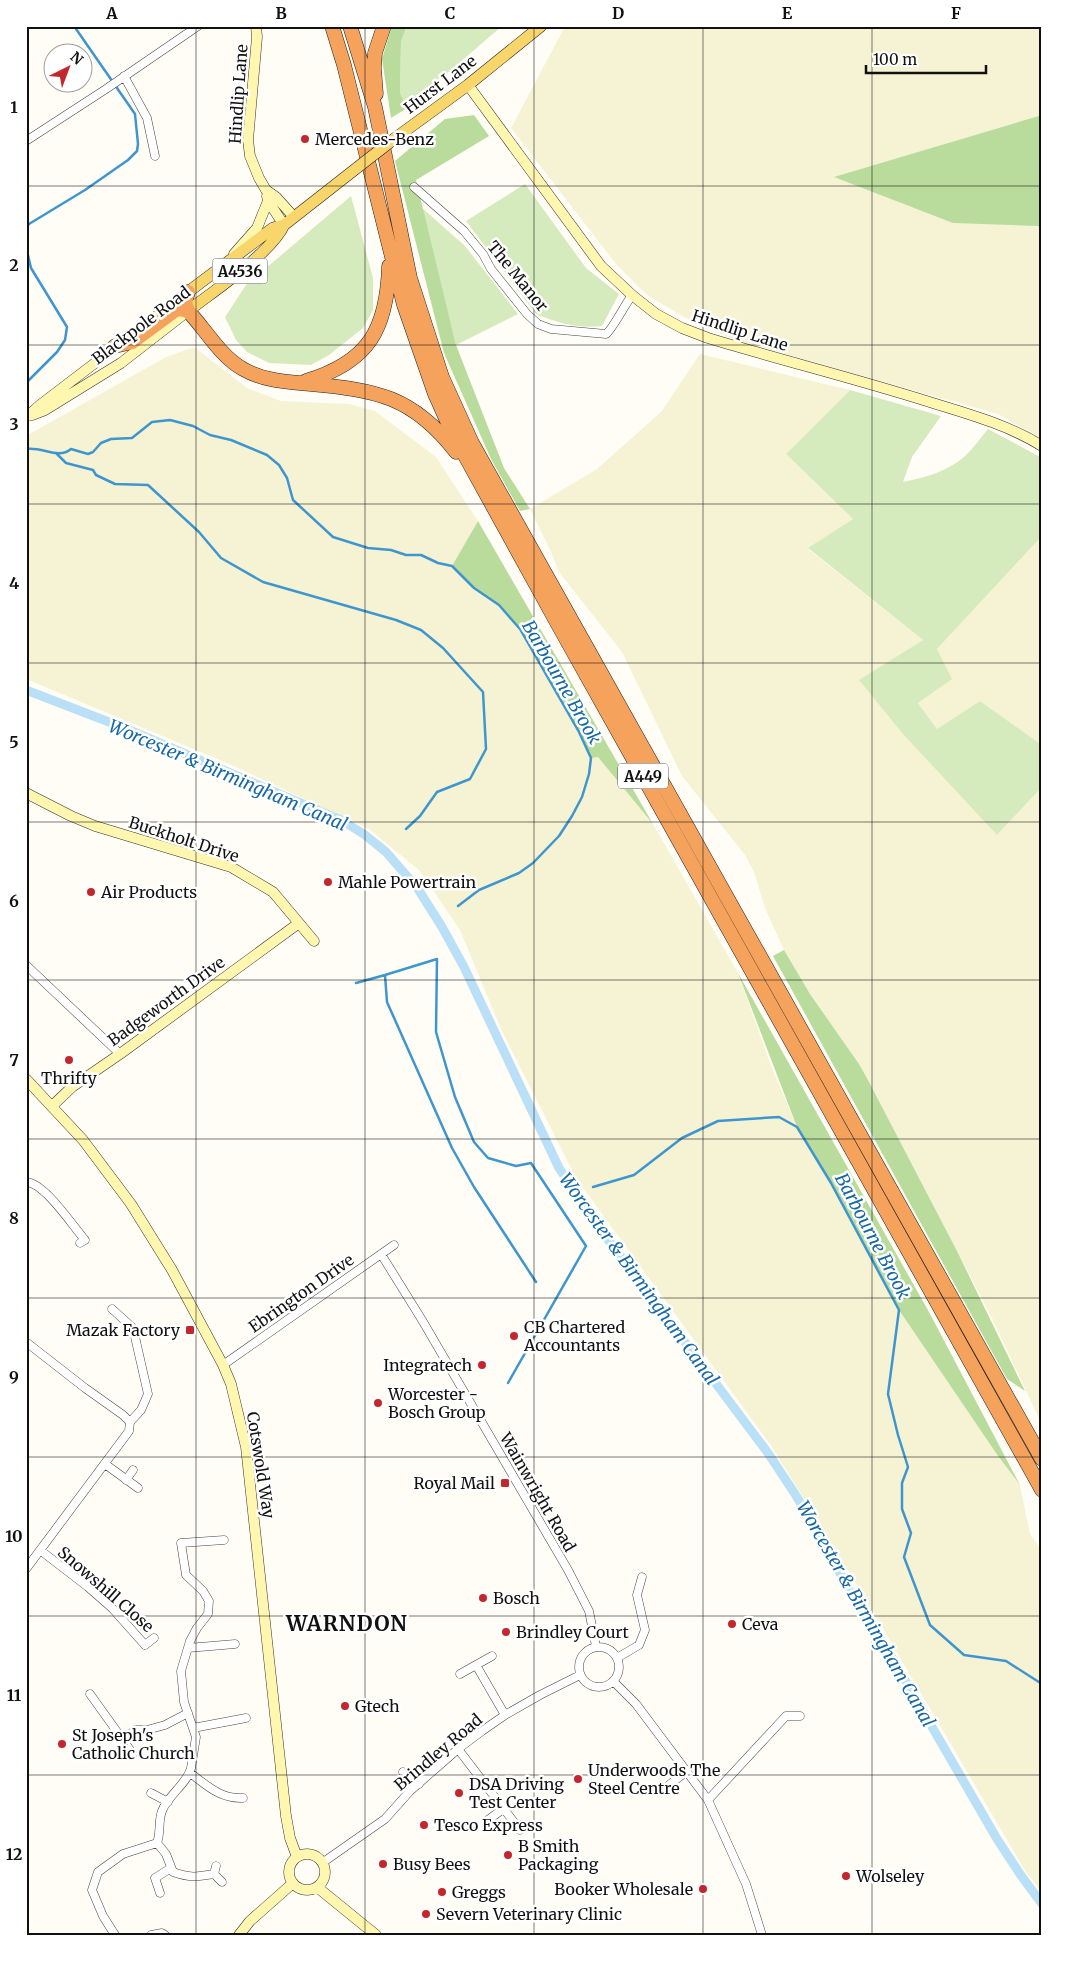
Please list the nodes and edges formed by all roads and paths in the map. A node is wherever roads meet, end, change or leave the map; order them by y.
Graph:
1 (198, 26) edge
2 (256, 26) edge
3 (332, 26) edge
4 (350, 26) edge
5 (384, 26) edge
6 (541, 26) edge
7 (124, 76) junction
8 (468, 85) junction
9 (374, 107) junction
10 (26, 141) edge
11 (155, 156) dead end
12 (358, 167) joint
13 (414, 187) dead end
14 (266, 190) junction
15 (268, 201) junction
16 (294, 217) junction
17 (284, 225) junction
18 (390, 249) junction
19 (232, 259) junction
20 (188, 292) junction
21 (632, 295) junction
22 (188, 310) junction
23 (115, 346) junction
24 (298, 383) junction
25 (27, 417) edge
26 (1042, 446) edge
27 (473, 472) junction
28 (26, 793) edge
29 (299, 922) junction
30 (314, 941) dead end
31 (26, 965) edge
32 (120, 1054) junction
33 (26, 1079) edge
34 (52, 1106) junction
35 (26, 1182) edge
36 (80, 1244) dead end
37 (394, 1245) dead end
38 (381, 1254) junction
39 (112, 1309) dead end
40 (26, 1342) edge
41 (223, 1364) junction
42 (130, 1422) junction
43 (1042, 1459) edge
44 (105, 1464) junction
45 (133, 1470) dead end
46 (126, 1480) junction
47 (138, 1488) dead end
48 (1042, 1490) edge
49 (224, 1540) dead end
50 (40, 1550) junction
51 (26, 1569) edge
52 (642, 1577) dead end
53 (154, 1638) dead end
54 (235, 1644) dead end
55 (596, 1646) junction
56 (188, 1648) junction
57 (492, 1656) dead end
58 (617, 1658) junction
59 (476, 1665) junction
60 (460, 1674) dead end
61 (580, 1675) junction
62 (613, 1682) junction
63 (90, 1694) dead end
64 (188, 1713) junction
65 (505, 1715) junction
66 (800, 1716) dead end
67 (246, 1718) dead end
68 (193, 1728) junction
69 (123, 1740) junction
70 (458, 1749) junction
71 (133, 1754) dead end
72 (687, 1771) junction
73 (403, 1772) dead end
74 (190, 1773) junction
75 (419, 1784) junction
76 (669, 1785) dead end
77 (151, 1794) dead end
78 (243, 1798) dead end
79 (708, 1800) junction
80 (168, 1802) junction
81 (504, 1809) junction
82 (488, 1820) dead end
83 (520, 1830) dead end
84 (157, 1843) junction
85 (297, 1857) junction
86 (322, 1863) junction
87 (171, 1868) junction
88 (222, 1882) dead end
89 (293, 1883) junction
90 (317, 1887) junction
91 (160, 1893) dead end
92 (115, 1935) edge
93 (151, 1935) edge
94 (165, 1935) edge
95 (239, 1935) edge
96 (376, 1935) edge
97 (762, 1935) edge

1 - 7 street
2 - 14 street, Hindlip Lane
3 - 18 highway, A449
4 - 9 highway, A449
5 - 9 highway
6 - 8 main road, Hurst Lane / A4536
7 - 10 street
7 - 11 street
8 - 12 main road, Hurst Lane / A4536, bridge
8 - 21 street, Hindlip Lane
9 - 43 highway, A449
12 - 16 main road, Blackpole Road / A4536
13 - 21 street, The Manor
14 - 15 street, Hindlip Lane
14 - 16 street, Hindlip Lane
15 - 17 street, Hindlip Lane
15 - 19 street
16 - 17 main road, Blackpole Road / A4536
17 - 19 main road, Blackpole Road / A4536
17 - 22 main road, Blackpole Road / A4536
18 - 24 highway
18 - 27 highway, A449
19 - 20 main road, Blackpole Road / A4536
20 - 22 highway
20 - 23 street, Blackpole Road
21 - 26 street, Hindlip Lane
22 - 23 highway
22 - 24 highway
22 - 25 street, Blackpole Road
23 - 25 street, Blackpole Road
24 - 27 highway
27 - 48 highway, A449
28 - 29 street, Buckholt Drive
29 - 30 street, Buckholt Drive
29 - 32 street, Badgeworth Drive
31 - 32 street
32 - 34 street, Badgeworth Drive
33 - 34 street, Cotswold Way
34 - 41 street, Cotswold Way
35 - 36 street
37 - 38 street, Ebrington Drive
38 - 41 street, Ebrington Drive
38 - 55 street, Wainwright Road
39 - 42 street
40 - 42 street
41 - 85 street, Cotswold Way
42 - 44 street
44 - 46 street
44 - 50 street
45 - 46 street
46 - 47 street
49 - 56 street
50 - 51 street
50 - 53 street, Snowshill Close
52 - 58 street
54 - 56 street
55 - 58 street
55 - 61 street
56 - 64 street
57 - 59 street
58 - 62 street
59 - 60 street
59 - 65 street
61 - 62 street
61 - 65 street, Brindley Road
62 - 72 street
63 - 69 street
64 - 68 street
64 - 69 street
65 - 70 street, Brindley Road
66 - 79 street
67 - 68 street
68 - 74 street
69 - 71 street
70 - 75 street, Brindley Road
70 - 81 street
72 - 76 street
72 - 79 street
73 - 75 street
74 - 78 street
74 - 80 street
75 - 86 street, Brindley Road
77 - 80 street
79 - 97 street
80 - 84 street
81 - 82 street
81 - 83 street
84 - 87 street
84 - 92 street
85 - 86 street
85 - 89 street
86 - 90 street
87 - 88 street
87 - 91 street
89 - 90 street
89 - 95 street
90 - 96 street
93 - 94 street

